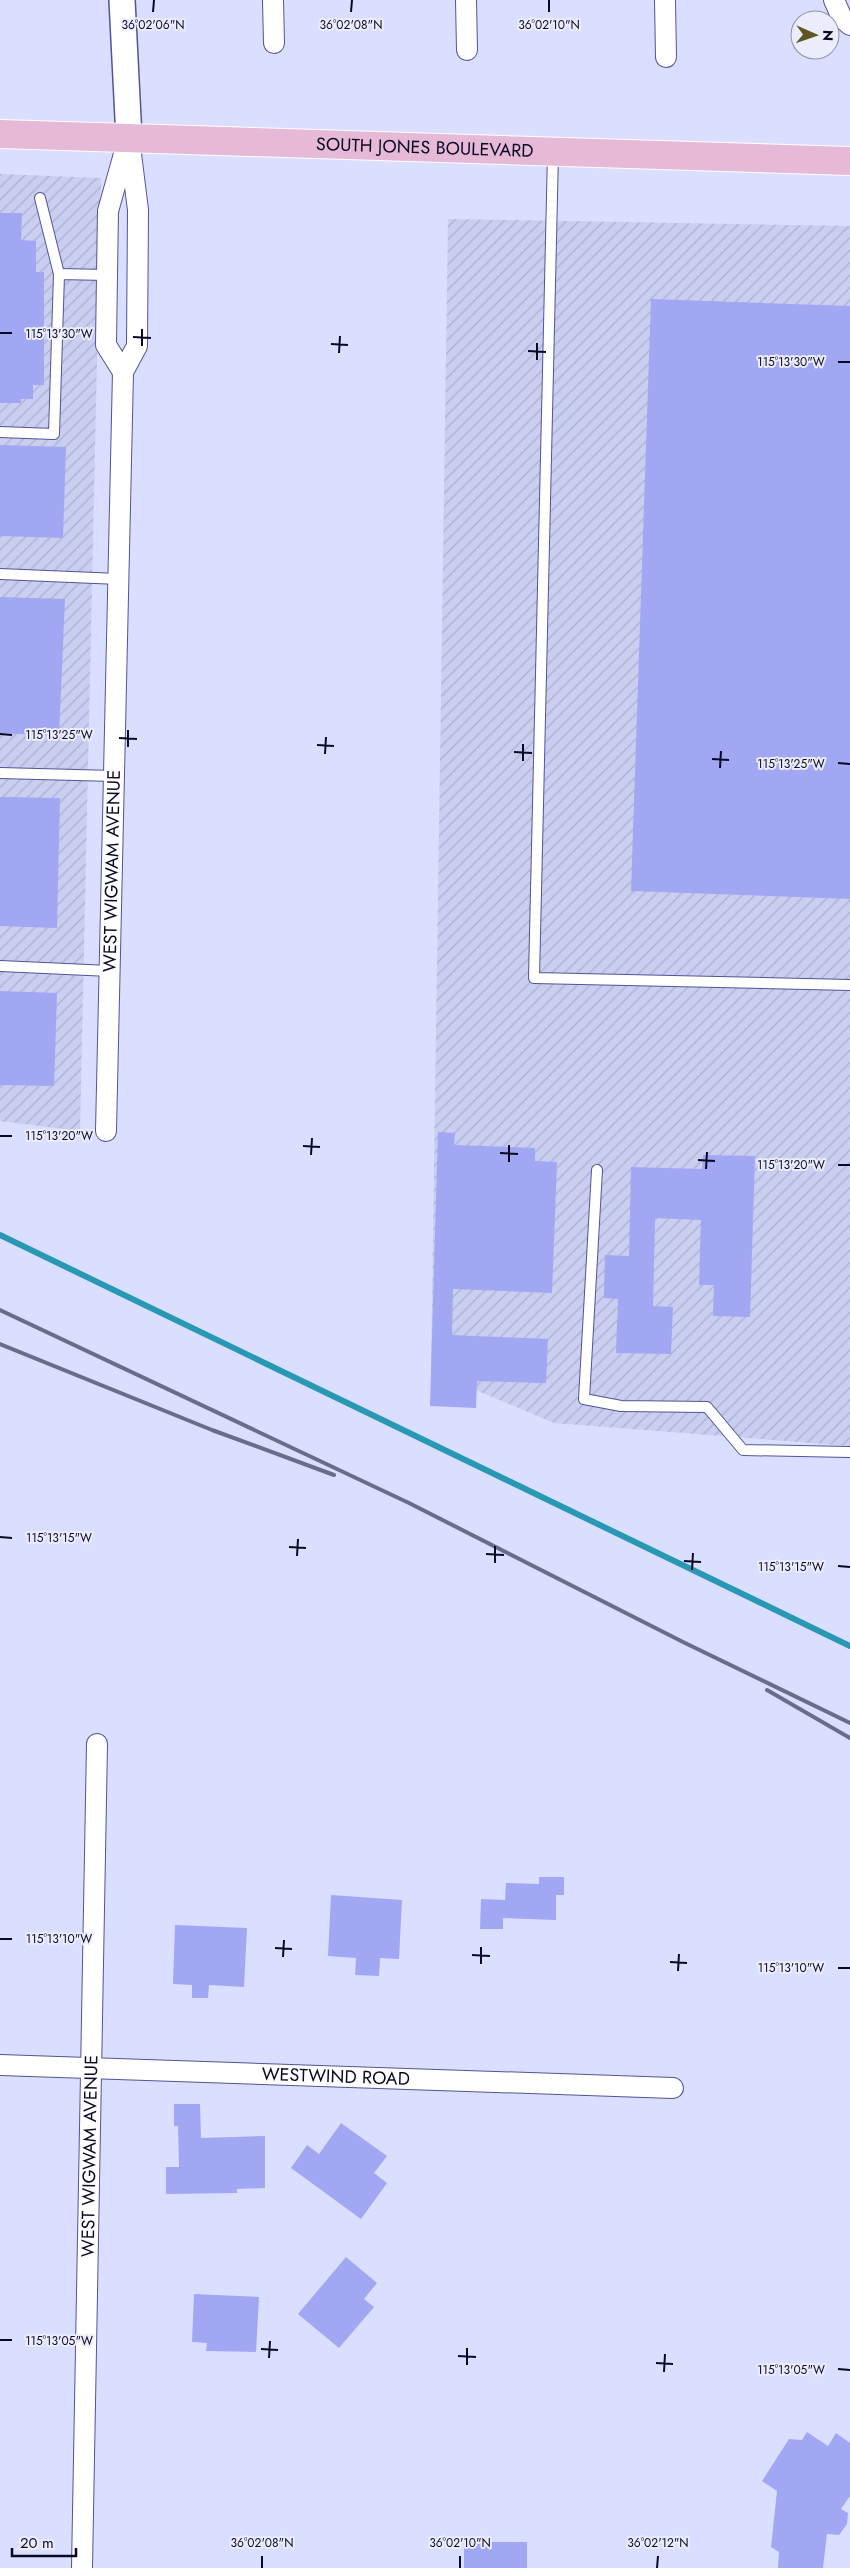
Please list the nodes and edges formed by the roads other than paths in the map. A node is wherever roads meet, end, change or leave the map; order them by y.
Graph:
1 (122, 0) edge
2 (272, 0) edge
3 (466, 0) edge
4 (664, 0) edge
5 (274, 43) dead end
6 (467, 50) dead end
7 (666, 56) dead end
8 (0, 134) edge
9 (129, 138) junction
10 (553, 153) junction
11 (850, 161) edge
12 (40, 198) dead end
13 (58, 274) junction
14 (106, 276) junction
15 (123, 372) junction
16 (0, 432) edge
17 (0, 574) edge
18 (119, 579) junction
19 (0, 773) edge
20 (114, 776) junction
21 (0, 966) edge
22 (110, 971) junction
23 (850, 985) edge
24 (106, 1131) dead end
25 (597, 1170) dead end
26 (850, 1452) edge
27 (96, 1744) dead end
28 (0, 2065) edge
29 (90, 2069) junction
30 (673, 2088) dead end
31 (82, 2568) edge

1 - 9 street, WEST WIGWAM AVENUE
2 - 5 street
3 - 6 street
4 - 7 street
8 - 9 main road, SOUTH JONES BOULEVARD
9 - 10 main road, SOUTH JONES BOULEVARD
9 - 14 street, WEST WIGWAM AVENUE
9 - 15 street, WEST WIGWAM AVENUE
10 - 11 main road, SOUTH JONES BOULEVARD
10 - 23 lane
12 - 13 lane
13 - 14 lane
13 - 16 lane
14 - 15 street, WEST WIGWAM AVENUE
15 - 18 street, WEST WIGWAM AVENUE
17 - 18 lane
18 - 20 street, WEST WIGWAM AVENUE
19 - 20 lane
20 - 22 street, WEST WIGWAM AVENUE
21 - 22 lane
22 - 24 street, WEST WIGWAM AVENUE
25 - 26 lane
27 - 29 street, WEST WIGWAM AVENUE
28 - 29 street, WESTWIND ROAD
29 - 30 street, WESTWIND ROAD
29 - 31 street, WEST WIGWAM AVENUE

